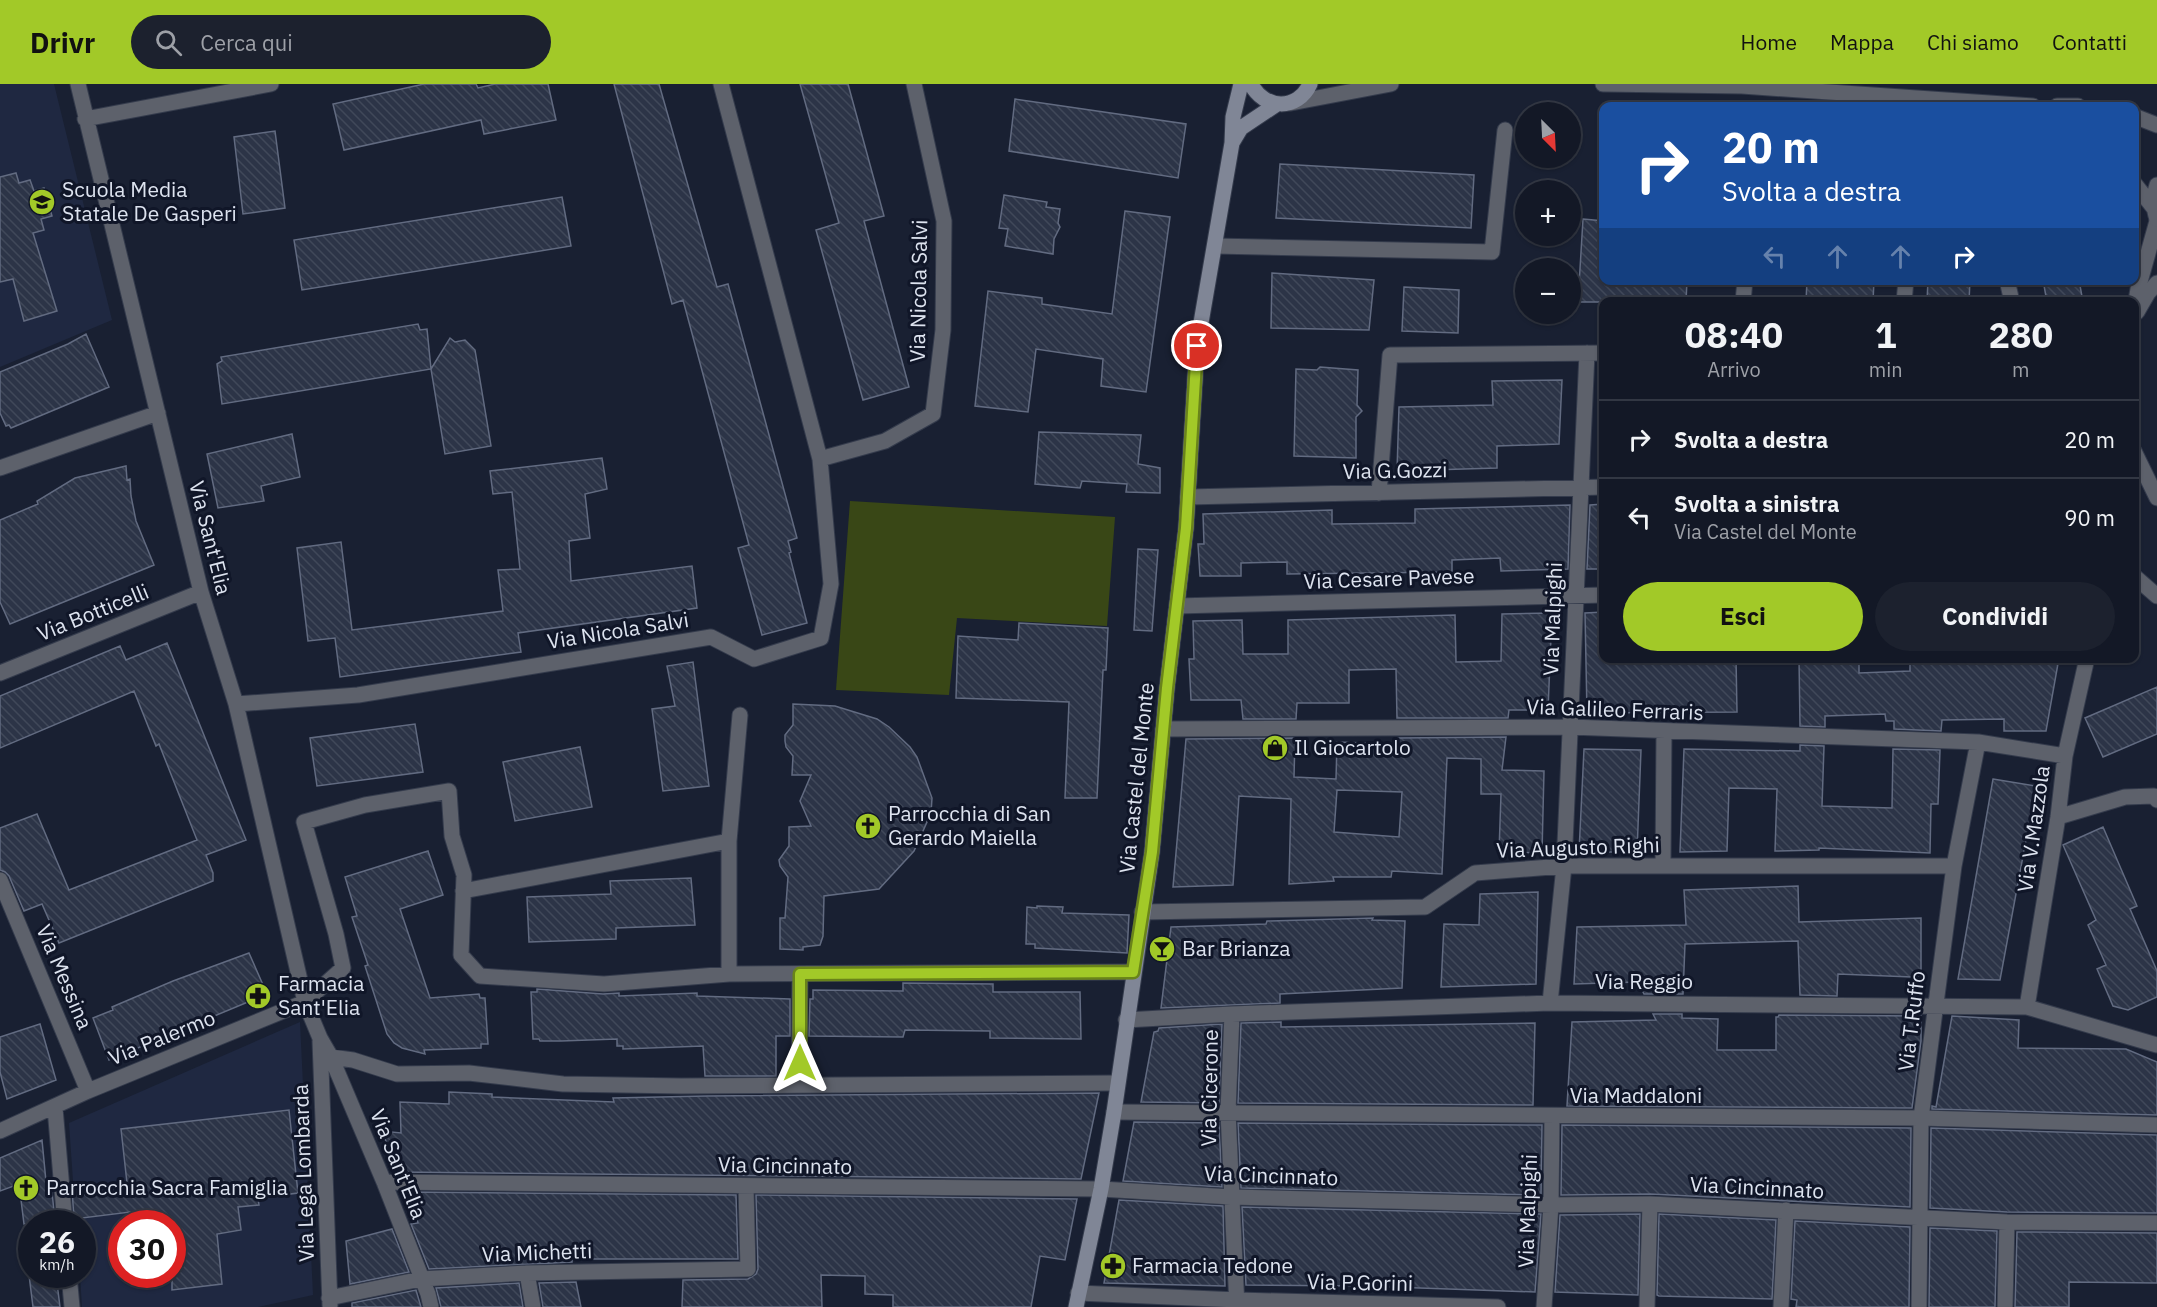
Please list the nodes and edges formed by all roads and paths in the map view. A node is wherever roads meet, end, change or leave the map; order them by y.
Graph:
1 (78, 84) edge
2 (271, 84) edge
3 (721, 84) edge
4 (914, 84) edge
5 (1241, 84) edge
6 (1251, 84) edge
7 (1310, 84) edge
8 (1391, 84) edge
9 (1603, 84) edge
10 (1975, 102) edge
11 (1284, 104) junction
12 (2139, 118) edge
13 (85, 119) junction
14 (2157, 125) edge
15 (1505, 130) dead end
16 (1232, 143) junction
17 (2157, 185) edge
18 (2139, 190) edge
19 (2156, 216) edge
20 (1215, 246) junction
21 (2157, 283) edge
22 (2139, 285) edge
23 (2139, 307) edge
24 (1587, 353) junction
25 (1599, 353) edge
26 (158, 413) junction
27 (820, 459) junction
28 (2139, 461) edge
29 (0, 468) edge
30 (1580, 487) junction
31 (1599, 487) edge
32 (1379, 493) junction
33 (1188, 497) junction
34 (2157, 498) edge
35 (2139, 580) edge
36 (201, 592) junction
37 (1575, 595) junction
38 (1599, 595) edge
39 (2157, 596) edge
40 (1176, 606) junction
41 (2085, 663) edge
42 (0, 673) edge
43 (236, 704) junction
44 (740, 715) dead end
45 (1570, 727) junction
46 (1163, 729) junction
47 (1664, 732) junction
48 (1978, 742) junction
49 (2065, 756) junction
50 (2157, 800) edge
51 (2058, 817) junction
52 (729, 841) junction
53 (1564, 866) junction
54 (1663, 866) junction
55 (1954, 866) junction
56 (0, 880) edge
57 (463, 891) junction
58 (1142, 912) junction
59 (1133, 972) junction
60 (729, 974) junction
61 (800, 974) junction
62 (305, 1002) junction
63 (1550, 1003) junction
64 (1935, 1006) junction
65 (2027, 1007) junction
66 (1232, 1014) junction
67 (1126, 1020) junction
68 (320, 1038) junction
69 (2157, 1046) edge
70 (331, 1057) junction
71 (1117, 1083) junction
72 (799, 1085) junction
73 (88, 1091) junction
74 (55, 1108) junction
75 (1114, 1112) junction
76 (1228, 1112) junction
77 (1552, 1117) junction
78 (1921, 1118) junction
79 (2157, 1125) edge
80 (0, 1131) edge
81 (384, 1182) junction
82 (746, 1187) junction
83 (1101, 1189) junction
84 (1231, 1197) junction
85 (1650, 1204) junction
86 (1551, 1206) junction
87 (64, 1210) edge
88 (1786, 1210) junction
89 (1919, 1217) junction
90 (2007, 1222) junction
91 (2157, 1223) edge
92 (527, 1273) junction
93 (421, 1279) junction
94 (70, 1288) edge
95 (1077, 1300) edge
96 (1238, 1304) edge
97 (329, 1305) edge
98 (72, 1307) edge
99 (431, 1307) edge
100 (533, 1307) edge
101 (1498, 1307) edge
102 (1544, 1307) edge
103 (1647, 1307) edge
104 (1781, 1307) edge
105 (1919, 1307) edge
106 (2005, 1307) edge

1 - 13 street, Via Sant'Elia
2 - 13 street
3 - 27 street, Via Nicola Salvi
4 - 27 street, Via Nicola Salvi
5 - 16 main road, Via Castel del Monte
6 - 11 main road
7 - 11 main road
8 - 11 street
9 - 10 street
11 - 16 main road
12 - 14 street
13 - 26 street, Via Sant'Elia
15 - 20 street
16 - 20 main road, Via Castel del Monte
17 - 19 street
18 - 19 street
19 - 22 street
20 - 33 main road, Via Castel del Monte
21 - 23 street
24 - 25 street
24 - 30 street, Via Malpighi
24 - 32 street
26 - 29 street
26 - 36 street, Via Sant'Elia
27 - 43 street, Via Nicola Salvi
28 - 34 street
30 - 31 street, Via G.Gozzi
30 - 32 street, Via G.Gozzi
30 - 37 street, Via Malpighi
32 - 33 street, Via G.Gozzi
33 - 40 main road, Via Castel del Monte
35 - 39 street
36 - 42 street, Via Botticelli
36 - 43 street, Via Sant'Elia
37 - 38 street, Via Cesare Pavese
37 - 40 street, Via Cesare Pavese
37 - 45 street, Via Malpighi
40 - 46 main road, Via Castel del Monte
41 - 49 street, Via V.Mazzola
43 - 62 street, Via Sant'Elia
44 - 52 street
45 - 46 street, Via Galileo Ferraris
45 - 47 street, Via Galileo Ferraris
45 - 53 street, Via Malpighi
46 - 58 main road, Via Castel del Monte
47 - 48 street, Via Galileo Ferraris
47 - 54 street
48 - 49 street, Via Galileo Ferraris
48 - 55 street, Via T.Ruffo
49 - 51 street, Via V.Mazzola
50 - 51 street
51 - 65 street, Via V.Mazzola
52 - 57 street
52 - 60 street
53 - 54 street, Via Augusto Righi
53 - 58 street, Via Augusto Righi
53 - 63 street, Via Malpighi
54 - 55 street, Via Augusto Righi
55 - 64 street, Via T.Ruffo
56 - 73 street, Via Messina
57 - 60 street
57 - 62 street, Via Palermo
58 - 59 main road, Via Castel del Monte
59 - 61 street
59 - 67 main road, Via Castel del Monte
60 - 61 street
61 - 72 street
62 - 68 street
62 - 73 street, Via Palermo
63 - 64 street, Via Reggio
63 - 66 street, Via Reggio
64 - 65 street, Via Reggio
64 - 78 street, Via T.Ruffo
65 - 69 street, Via Reggio
66 - 67 street, Via Reggio
66 - 76 street, Via Cicerone
67 - 71 main road, Via Castel del Monte
68 - 70 street, Via Sant'Elia
68 - 97 street, Via Lega Lombarda
70 - 72 street
70 - 81 street, Via Sant'Elia
71 - 72 street
71 - 75 main road, Via Castel del Monte
73 - 74 street, Via Palermo
74 - 80 street, Via Palermo
74 - 87 street
75 - 76 street, Via Maddaloni
75 - 83 main road, Via Castel del Monte
76 - 77 street, Via Maddaloni
76 - 84 street, Via Cicerone
77 - 78 street, Via Maddaloni
77 - 86 street, Via Malpighi
78 - 79 street, Via Maddaloni
78 - 89 street, Via T.Ruffo
81 - 82 street, Via Cincinnato
81 - 93 street, Via Sant'Elia
82 - 83 street, Via Cincinnato
82 - 92 street, Via Michetti
83 - 84 street, Via Cincinnato
83 - 95 main road, Via Castel del Monte
84 - 86 street, Via Cincinnato
84 - 96 street, Via Cicerone
85 - 86 street, Via Cincinnato
85 - 88 street, Via Cincinnato
85 - 103 street
86 - 102 street, Via Malpighi
88 - 89 street, Via Cincinnato
88 - 104 street
89 - 90 street, Via Cincinnato
89 - 105 street, Via T.Ruffo
90 - 91 street, Via Cincinnato
90 - 106 street
92 - 93 street, Via Michetti
92 - 100 street
93 - 97 street, Via Michetti
93 - 99 street, Via Sant'Elia
94 - 98 street
95 - 96 street, Via P.Gorini
96 - 101 street, Via P.Gorini

